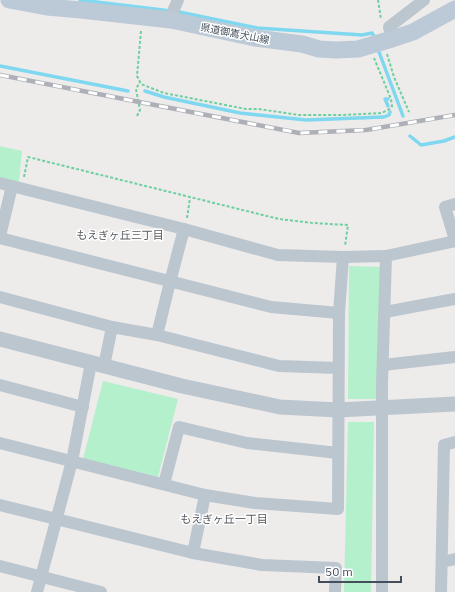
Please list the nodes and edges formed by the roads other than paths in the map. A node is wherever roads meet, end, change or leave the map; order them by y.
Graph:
1 (9, 0) edge
2 (424, 0) edge
3 (455, 10) edge
4 (174, 12) edge
5 (382, 42) junction
6 (0, 183) edge
7 (18, 183) junction
8 (455, 204) edge
9 (186, 224) junction
10 (0, 237) edge
11 (455, 241) edge
12 (386, 256) junction
13 (343, 257) junction
14 (170, 282) junction
15 (0, 297) edge
16 (455, 298) edge
17 (385, 312) junction
18 (339, 313) junction
19 (112, 327) junction
20 (158, 335) junction
21 (0, 338) edge
22 (455, 357) edge
23 (98, 364) junction
24 (383, 365) junction
25 (338, 368) junction
26 (0, 385) edge
27 (455, 404) edge
28 (83, 407) junction
29 (382, 408) junction
30 (338, 410) junction
31 (455, 442) edge
32 (0, 443) edge
33 (338, 453) junction
34 (72, 461) junction
35 (164, 484) junction
36 (205, 495) junction
37 (449, 501) edge
38 (0, 505) edge
39 (56, 520) junction
40 (193, 553) junction
41 (455, 558) edge
42 (442, 562) junction
43 (0, 566) edge
44 (42, 577) junction
45 (37, 592) edge
46 (101, 592) edge
47 (336, 592) edge
48 (382, 592) edge
49 (441, 592) edge

1 - 4 main road, 県道御嵩犬山線
2 - 5 street
3 - 5 main road, 県道御嵩犬山線
4 - 5 main road, 県道御嵩犬山線
6 - 7 street
7 - 9 street
7 - 10 street
8 - 11 street
9 - 13 street
9 - 14 street
10 - 14 street
11 - 12 street
12 - 13 street
12 - 17 street
13 - 18 street
14 - 18 street
14 - 20 street
15 - 19 street
16 - 17 street
17 - 24 street
18 - 25 street
19 - 20 street
19 - 23 street
20 - 25 street
21 - 23 street
22 - 24 street
23 - 28 street
23 - 30 street
24 - 29 street
25 - 30 street
26 - 28 street
27 - 29 street
28 - 34 street
29 - 30 street
29 - 48 street
30 - 33 street
31 - 37 street
32 - 34 street
33 - 35 street
33 - 36 street
34 - 35 street
34 - 39 street
35 - 36 street
36 - 40 street
37 - 42 street
38 - 39 street
39 - 40 street
39 - 44 street
40 - 47 street
41 - 42 street
42 - 49 street
43 - 44 street
44 - 45 street
44 - 46 street

